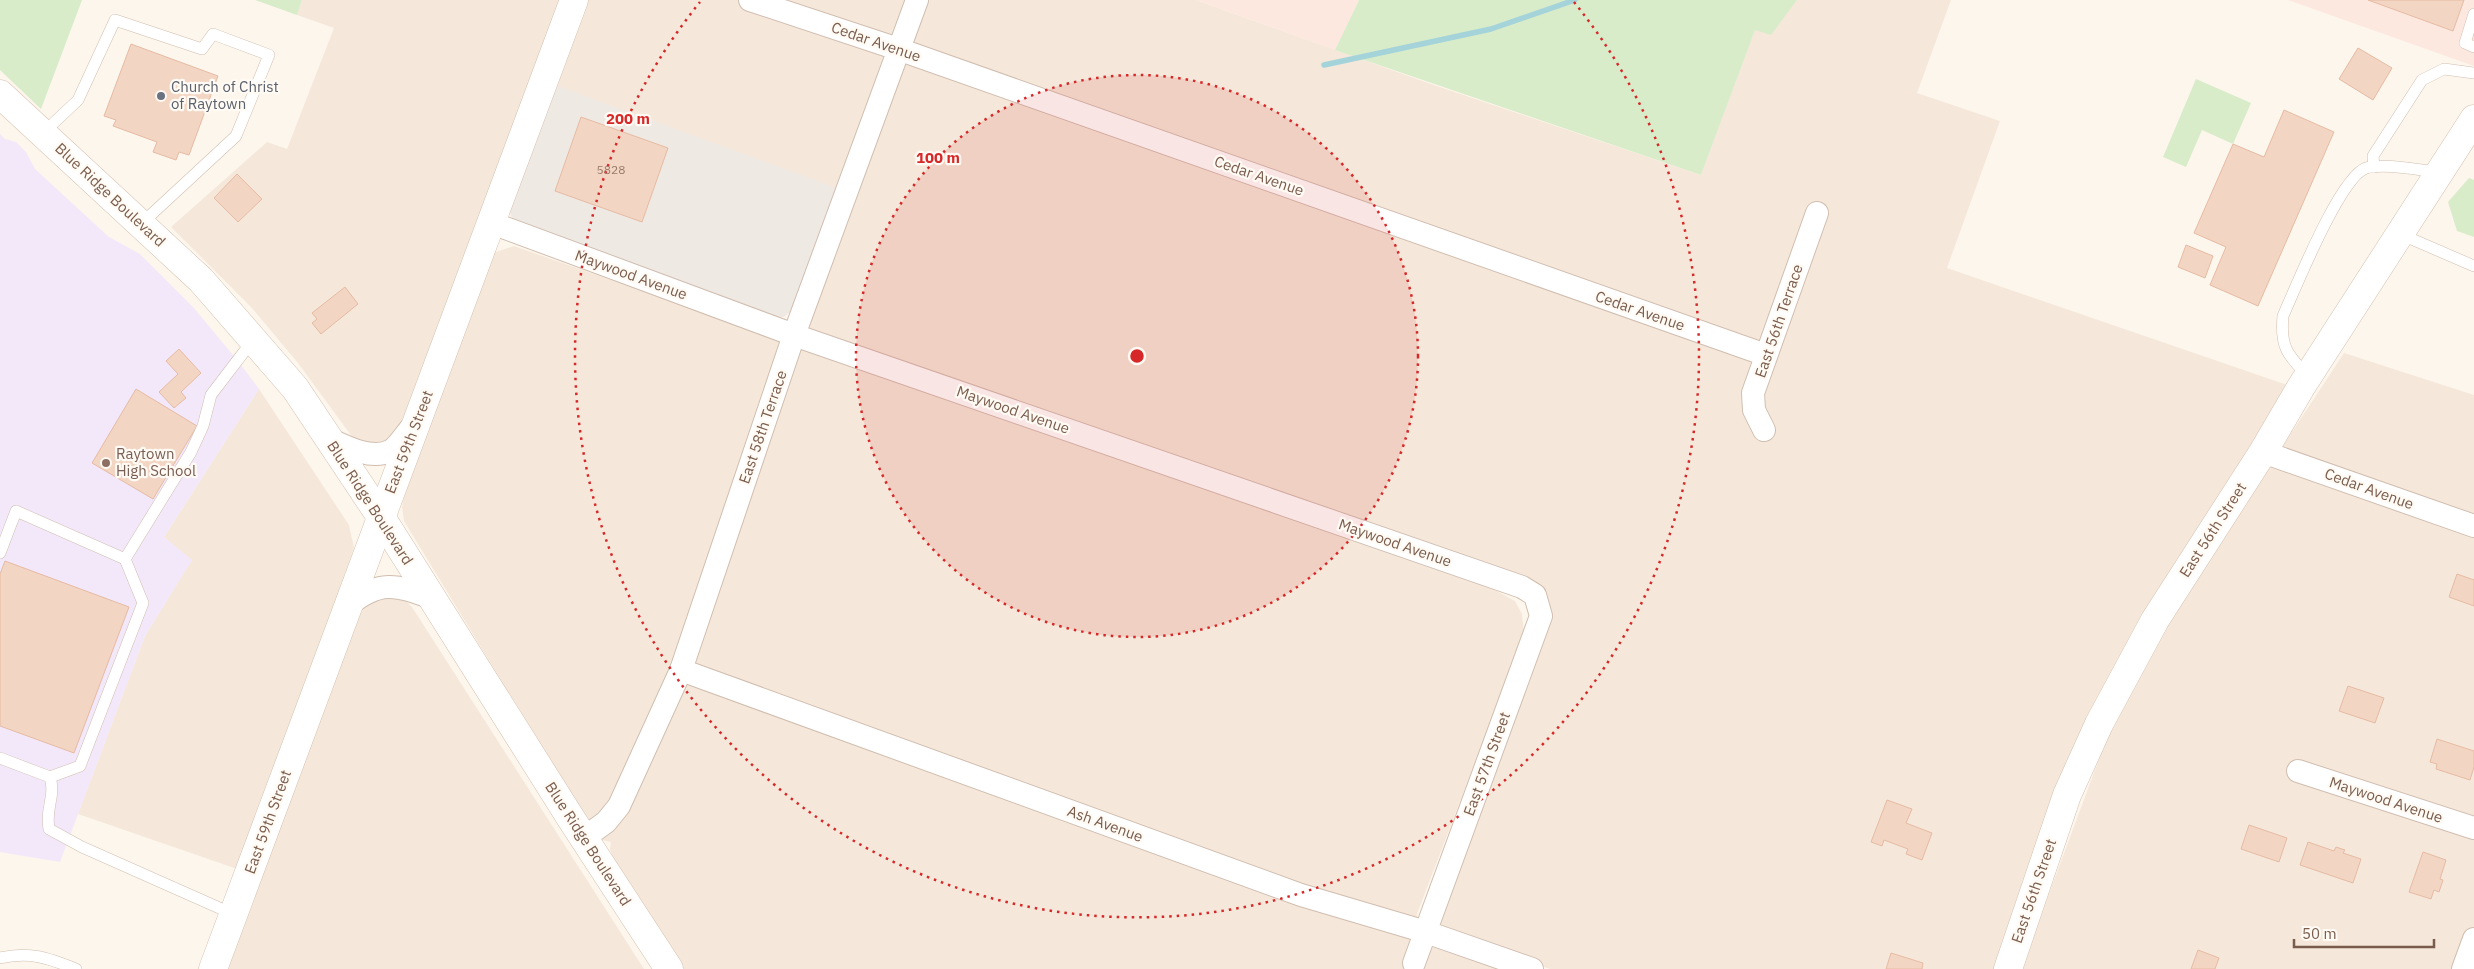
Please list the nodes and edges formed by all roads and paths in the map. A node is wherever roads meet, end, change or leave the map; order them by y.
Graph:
1 (574, 0) edge
2 (750, 0) edge
3 (916, 0) edge
4 (2474, 14) edge
5 (2474, 47) edge
6 (898, 49) junction
7 (2474, 73) edge
8 (0, 94) edge
9 (2474, 119) edge
10 (42, 133) junction
11 (2374, 166) junction
12 (2440, 172) junction
13 (1817, 212) dead end
14 (492, 223) junction
15 (141, 224) junction
16 (2400, 234) junction
17 (2474, 266) edge
18 (794, 334) junction
19 (253, 340) junction
20 (1766, 355) junction
21 (2308, 376) junction
22 (418, 420) junction
23 (1764, 430) dead end
24 (329, 439) junction
25 (2264, 452) junction
26 (381, 517) junction
27 (2474, 526) edge
28 (0, 553) edge
29 (125, 559) junction
30 (1535, 595) joint
31 (432, 598) junction
32 (348, 606) junction
33 (681, 670) junction
34 (0, 758) edge
35 (2298, 771) dead end
36 (50, 777) junction
37 (2474, 828) edge
38 (584, 838) junction
39 (234, 914) junction
40 (1426, 932) junction
41 (2474, 939) edge
42 (0, 958) edge
43 (1414, 963) dead end
44 (76, 969) edge
45 (213, 969) edge
46 (669, 969) edge
47 (1532, 969) edge
48 (2008, 969) edge
49 (2463, 969) edge

1 - 14 street, East 59th Street
2 - 6 street, Cedar Avenue
3 - 6 street, East 58th Terrace
4 - 5 lane
6 - 18 street, East 58th Terrace
6 - 20 street, Cedar Avenue
7 - 11 lane
8 - 10 street, Blue Ridge Boulevard
9 - 12 street, East 56th Street
10 - 15 street, Blue Ridge Boulevard
10 - 15 lane
11 - 12 lane
11 - 21 lane
12 - 16 street, East 56th Street
13 - 20 street, East 56th Terrace
14 - 18 street, Maywood Avenue
14 - 22 street, East 59th Street
15 - 19 street, Blue Ridge Boulevard
16 - 17 lane
16 - 21 street, East 56th Street
18 - 30 street, Maywood Avenue
18 - 33 street, East 58th Terrace
19 - 24 street, Blue Ridge Boulevard
19 - 29 lane
20 - 23 street, East 56th Terrace
21 - 25 street, East 56th Street
22 - 24 street
22 - 26 street, East 59th Street
24 - 26 street, Blue Ridge Boulevard
25 - 27 street, Cedar Avenue
25 - 48 street, East 56th Street
26 - 31 street, Blue Ridge Boulevard
26 - 32 street, East 59th Street
28 - 29 lane
29 - 36 lane
30 - 40 street, East 57th Street
31 - 32 street
31 - 38 street, Blue Ridge Boulevard
32 - 39 street, East 59th Street
33 - 38 street, East 58th Terrace
33 - 40 street, Ash Avenue
34 - 36 lane
35 - 37 street, Maywood Avenue
36 - 39 lane
38 - 46 street, Blue Ridge Boulevard
39 - 45 street, East 59th Street
40 - 43 street, East 57th Street
40 - 47 street, Ash Avenue
41 - 49 street
42 - 44 lane

